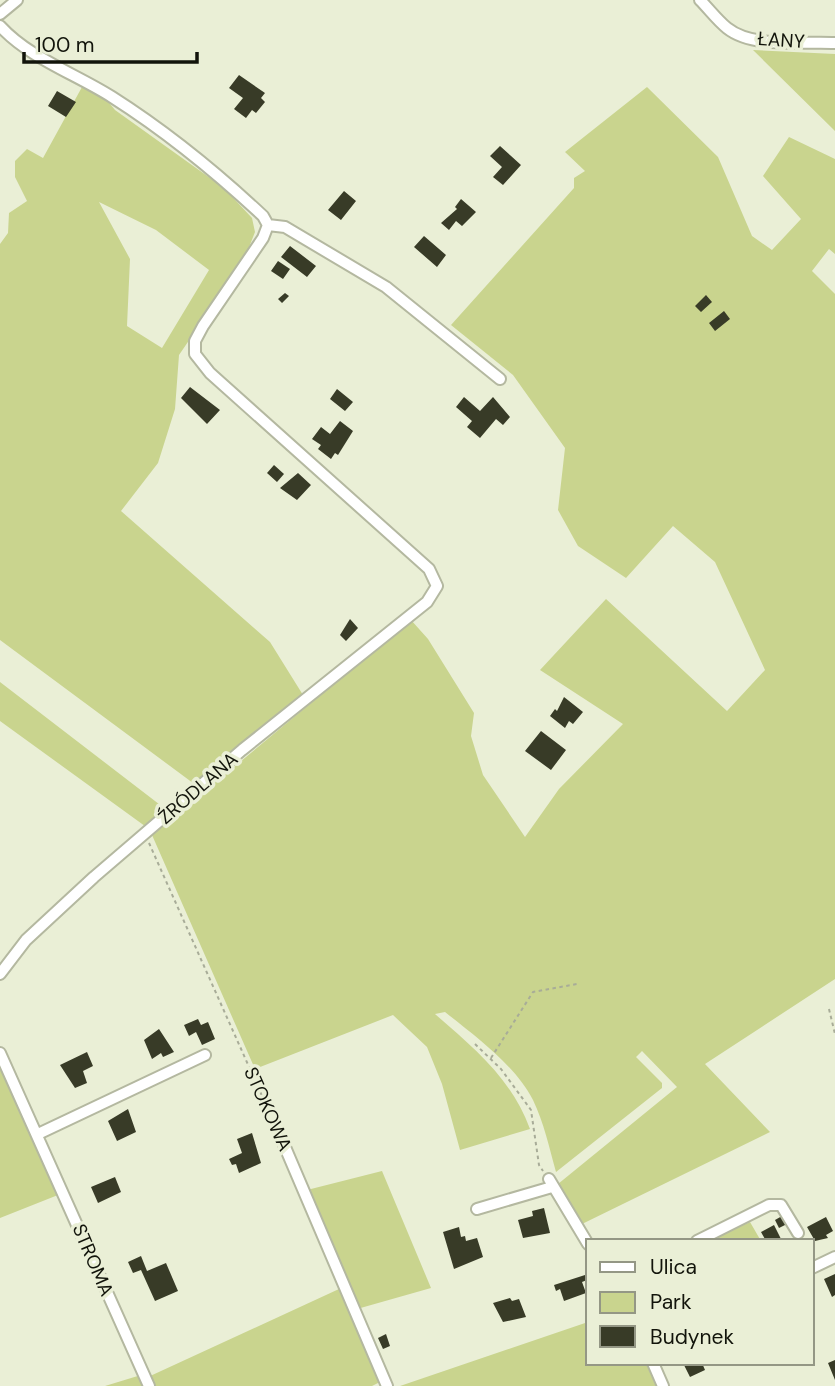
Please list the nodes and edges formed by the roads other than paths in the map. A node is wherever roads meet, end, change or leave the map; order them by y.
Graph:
1 (17, 0) edge
2 (700, 0) edge
3 (0, 14) edge
4 (0, 26) edge
5 (835, 43) edge
6 (268, 225) junction
7 (500, 379) dead end
8 (0, 974) edge
9 (0, 1053) edge
10 (205, 1055) dead end
11 (276, 1126) road end
12 (38, 1134) junction
13 (477, 1209) dead end
14 (798, 1233) dead end
15 (701, 1239) edge
16 (586, 1241) edge
17 (835, 1257) edge
18 (814, 1267) edge
19 (654, 1365) edge
20 (149, 1386) edge
21 (387, 1386) edge
22 (663, 1386) edge

1 - 3 street
2 - 5 street, ŁANY
4 - 6 street
6 - 7 street
6 - 8 street, ŹRÓDLANA
9 - 12 street, STROMA
10 - 12 street
11 - 21 street, STOKOWA
12 - 20 street, STROMA
13 - 16 street
14 - 15 street
17 - 18 street
19 - 22 street

